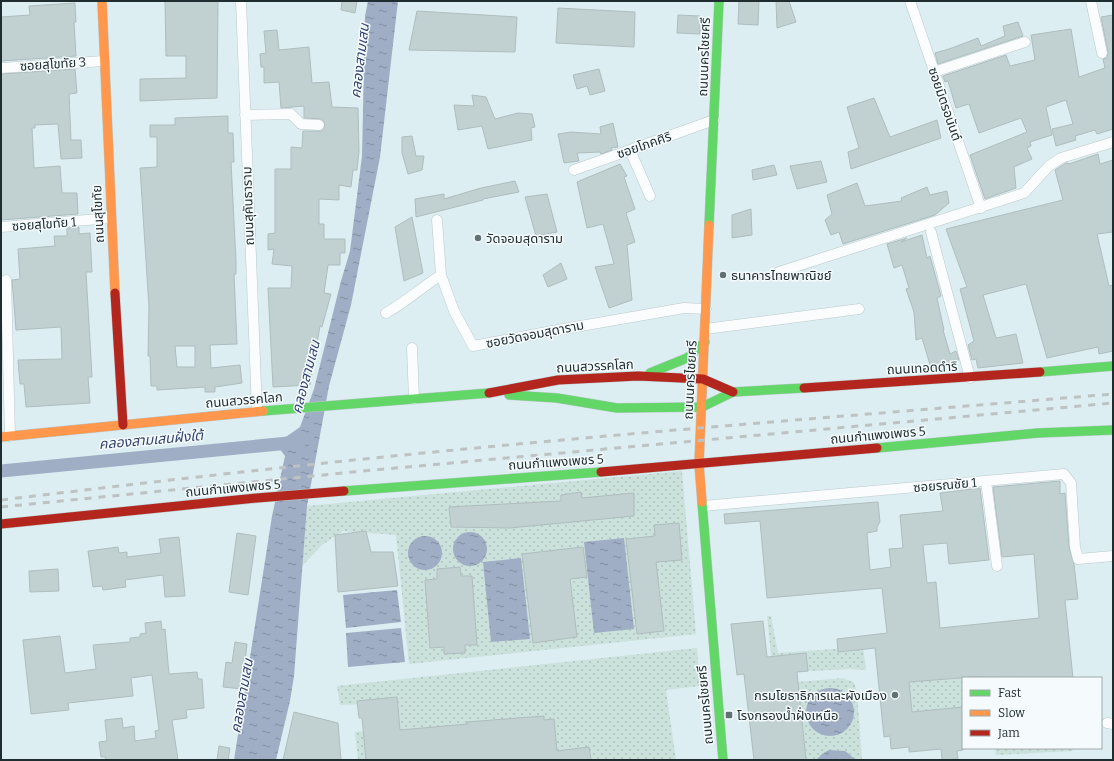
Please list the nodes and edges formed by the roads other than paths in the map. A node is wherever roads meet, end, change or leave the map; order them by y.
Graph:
1 (102, 1) edge
2 (241, 1) edge
3 (719, 1) edge
4 (910, 1) edge
5 (1091, 1) edge
6 (1025, 42) dead end
7 (1102, 53) dead end
8 (104, 61) junction
9 (1, 68) edge
10 (934, 72) junction
11 (245, 115) junction
12 (714, 120) junction
13 (320, 125) dead end
14 (1113, 142) edge
15 (630, 150) junction
16 (574, 170) dead end
17 (650, 196) dead end
18 (981, 208) junction
19 (110, 218) junction
20 (437, 220) dead end
21 (1, 227) edge
22 (931, 232) dead end
23 (779, 272) dead end
24 (441, 275) junction
25 (6, 280) dead end
26 (706, 309) junction
27 (859, 309) dead end
28 (386, 313) dead end
29 (706, 329) junction
30 (705, 342) junction
31 (412, 348) dead end
32 (1113, 366) edge
33 (638, 376) junction
34 (970, 378) junction
35 (703, 379) junction
36 (733, 392) junction
37 (490, 393) junction
38 (414, 399) junction
39 (702, 407) junction
40 (257, 412) junction
41 (123, 425) junction
42 (1113, 430) edge
43 (6, 436) edge
44 (699, 464) junction
45 (986, 481) junction
46 (703, 506) junction
47 (1, 524) edge
48 (1113, 556) edge
49 (997, 566) dead end
50 (723, 760) edge

1 - 8 street, ถนนสุโขทัย
2 - 11 street, ถนนสุคันธาราม
3 - 12 street, ถนนนครไชยศรี
4 - 10 street, ซอยมิตรอนันต์
5 - 7 street
6 - 10 street
8 - 9 street, ซอยสุโขทัย 3
8 - 19 street, ถนนสุโขทัย
10 - 18 street, ซอยมิตรอนันต์
11 - 13 street
11 - 40 street, ถนนสุคันธาราม
12 - 15 street, ซอยโภคศิริ
12 - 26 street, ถนนนครไชยศรี
14 - 18 street
15 - 16 street, ซอยโภคศิริ
15 - 17 street
18 - 23 street
19 - 21 street, ซอยสุโขทัย 1
19 - 41 street, ถนนสุโขทัย
20 - 24 street, ซอยวัดจอมสุดาราม
22 - 34 street
24 - 26 street, ซอยวัดจอมสุดาราม
24 - 28 street
25 - 43 street
26 - 29 street, ถนนนครไชยศรี
27 - 29 street
29 - 30 street, ถนนนครไชยศรี
30 - 33 street
30 - 35 street, ถนนนครไชยศรี
31 - 38 street
32 - 34 street, ถนนเทอดดำริ
33 - 35 street, ถนนสวรรคโลก
33 - 37 street, ถนนสวรรคโลก
34 - 36 street, ถนนเทอดดำริ
35 - 36 street, ถนนเทอดดำริ
35 - 39 street, ถนนนครไชยศรี
36 - 39 street, ถนนเทอดดำริ
37 - 38 street, ถนนสวรรคโลก
37 - 39 street, ถนนสวรรคโลก
38 - 40 street, ถนนสวรรคโลก
39 - 44 street, ถนนนครไชยศรี
40 - 41 street, ถนนสวรรคโลก
41 - 43 street, ถนนสวรรคโลก
42 - 44 street, ถนนกำแพงเพชร 5
44 - 46 street, ถนนนครไชยศรี
44 - 47 street, ถนนกำแพงเพชร 5
45 - 46 street, ซอยรณชัย 1
45 - 48 street, ซอยรณชัย 1
45 - 49 street
46 - 50 street, ถนนนครไชยศรี

